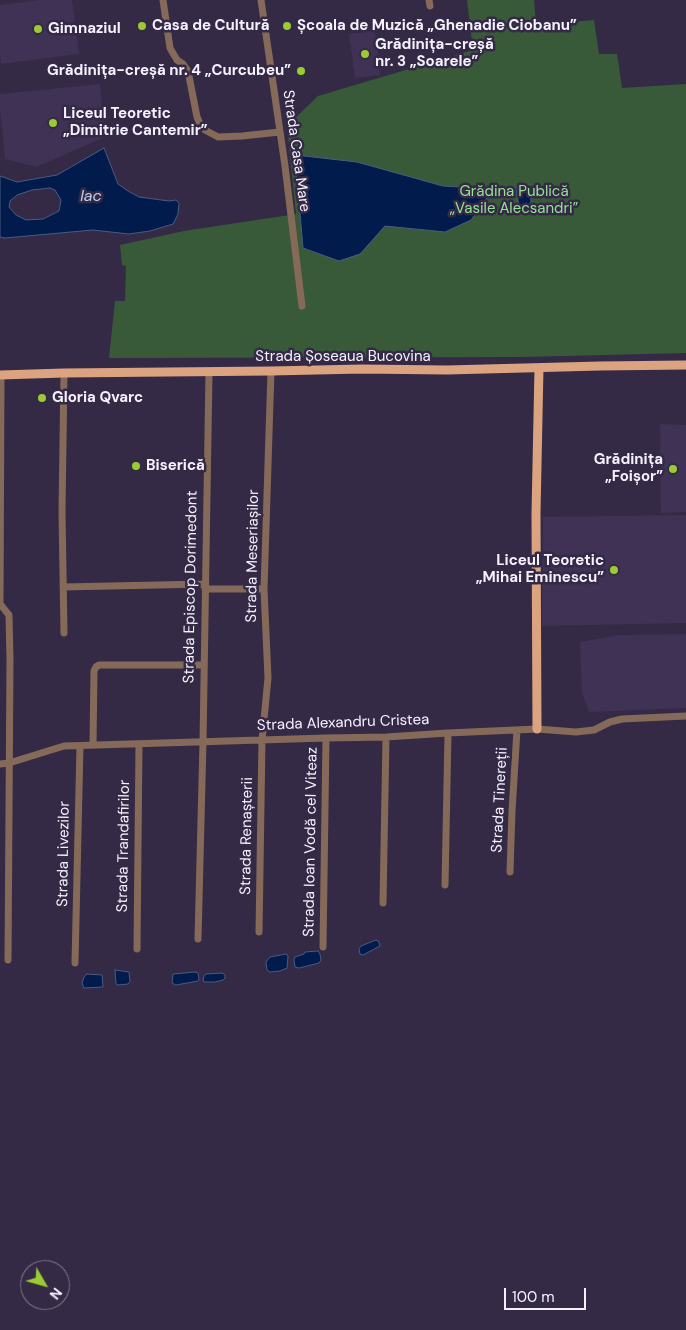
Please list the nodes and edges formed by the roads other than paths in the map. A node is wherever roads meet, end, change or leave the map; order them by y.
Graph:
1 (163, 0) edge
2 (261, 0) edge
3 (280, 132) junction
4 (302, 306) dead end
5 (686, 366) edge
6 (539, 368) junction
7 (271, 371) junction
8 (209, 372) junction
9 (64, 373) junction
10 (1, 375) edge
11 (63, 587) junction
12 (205, 587) junction
13 (264, 590) junction
14 (64, 633) dead end
15 (0, 659) edge
16 (10, 660) junction
17 (204, 665) junction
18 (686, 716) edge
19 (537, 729) junction
20 (517, 730) junction
21 (448, 733) junction
22 (386, 737) junction
23 (326, 738) junction
24 (262, 740) junction
25 (203, 742) junction
26 (139, 744) junction
27 (93, 745) junction
28 (80, 746) junction
29 (10, 763) junction
30 (0, 764) edge
31 (510, 872) dead end
32 (445, 884) dead end
33 (383, 904) dead end
34 (259, 932) dead end
35 (198, 939) dead end
36 (323, 947) dead end
37 (137, 949) dead end
38 (8, 960) dead end
39 (75, 963) dead end

1 - 3 street
2 - 3 street, Strada Casa Mare
3 - 4 street, Strada Casa Mare
5 - 6 main road, Strada Șoseaua Bucovina
6 - 7 main road, Strada Șoseaua Bucovina
6 - 19 main road
7 - 8 main road, Strada Șoseaua Bucovina
7 - 13 street, Strada Meseriașilor
8 - 9 main road, Strada Șoseaua Bucovina
8 - 12 street, Strada Episcop Dorimedont
9 - 10 main road, Strada Șoseaua Bucovina
9 - 11 street
10 - 16 street
11 - 12 street
11 - 14 street
12 - 13 street
12 - 17 street, Strada Episcop Dorimedont
13 - 24 street, Strada Meseriașilor
15 - 16 street
16 - 29 street
17 - 25 street, Strada Episcop Dorimedont
17 - 27 street
18 - 19 street, Strada Alexandru Cristea
19 - 20 street, Strada Alexandru Cristea
20 - 21 street, Strada Alexandru Cristea
20 - 31 street, Strada Tinereții
21 - 22 street, Strada Alexandru Cristea
21 - 32 street
22 - 23 street, Strada Alexandru Cristea
22 - 33 street
23 - 24 street, Strada Alexandru Cristea
23 - 36 street, Strada Ioan Vodă cel Viteaz
24 - 25 street, Strada Alexandru Cristea
24 - 34 street, Strada Renașterii
25 - 26 street, Strada Alexandru Cristea
25 - 35 street, Strada Episcop Dorimedont
26 - 27 street, Strada Alexandru Cristea
26 - 37 street, Strada Trandafirilor
27 - 28 street, Strada Alexandru Cristea
28 - 29 street, Strada Alexandru Cristea
28 - 39 street, Strada Livezilor
29 - 30 street, Strada Alexandru Cristea
29 - 38 street

